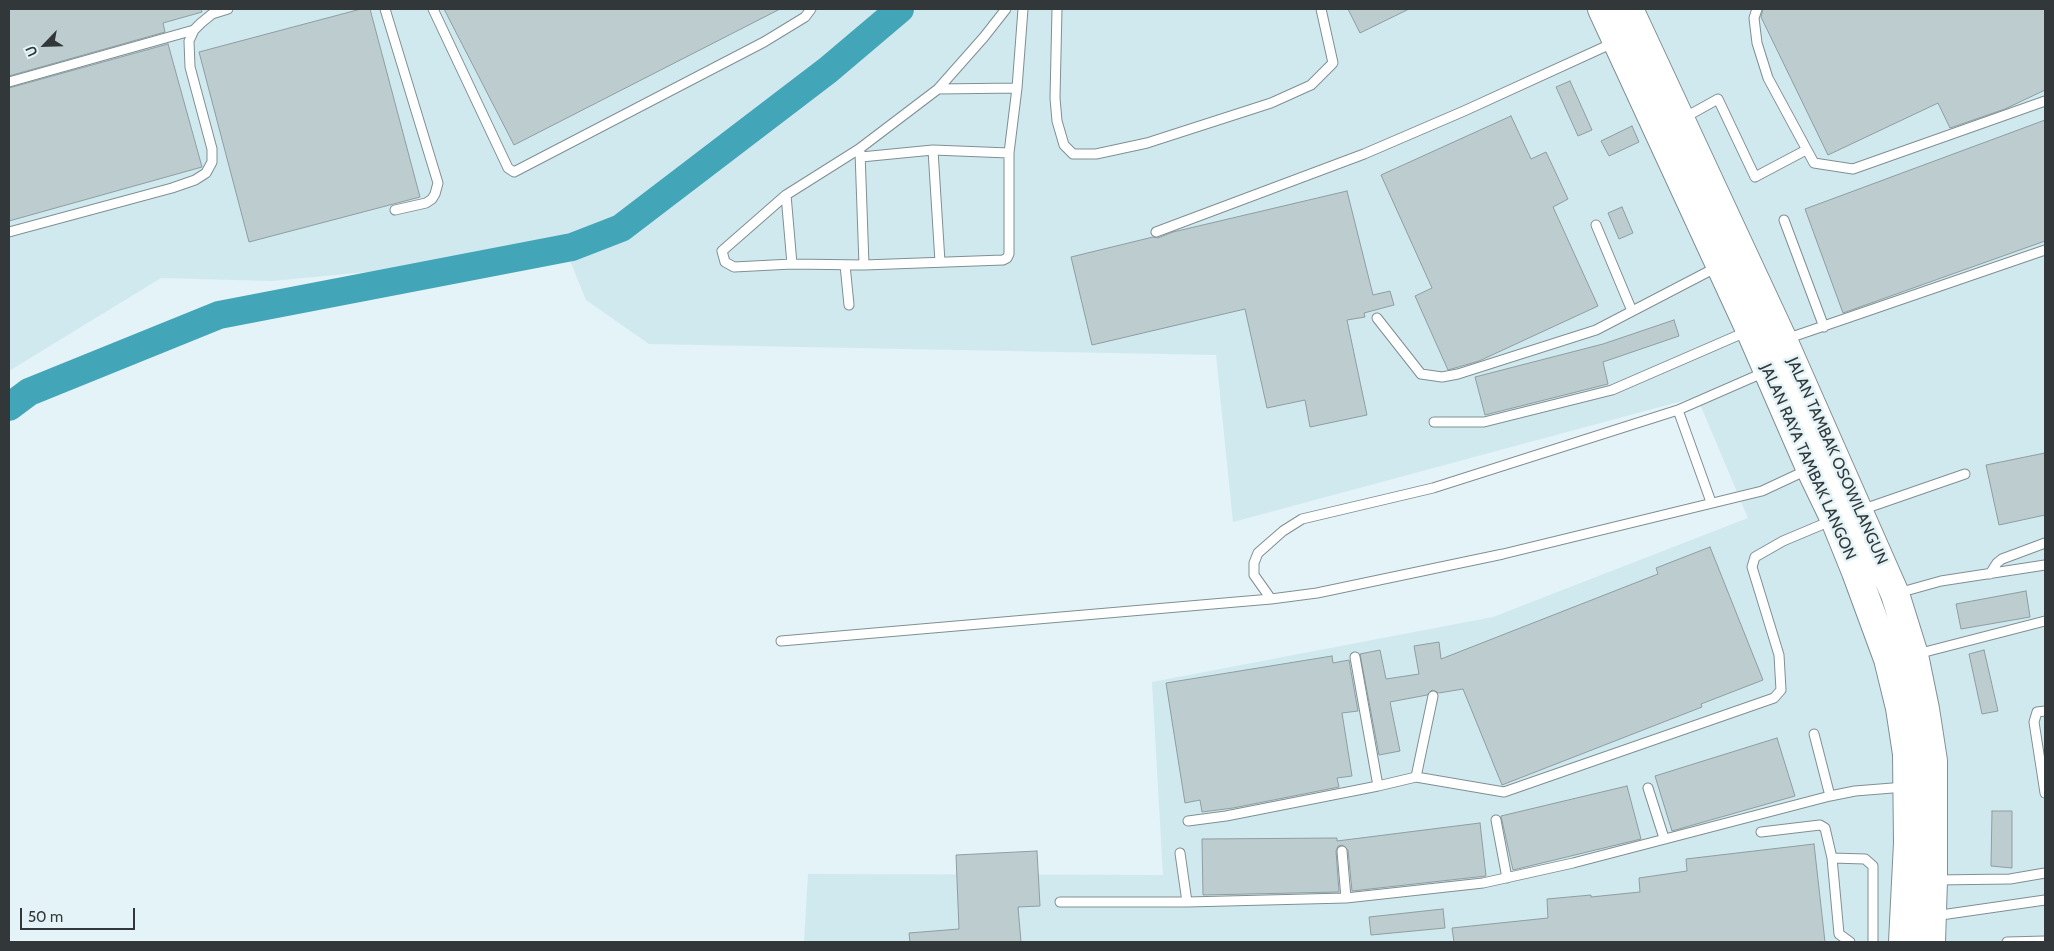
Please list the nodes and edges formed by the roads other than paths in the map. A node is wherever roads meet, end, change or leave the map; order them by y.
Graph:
1 (228, 9) edge
2 (385, 9) edge
3 (433, 9) edge
4 (812, 9) edge
5 (1006, 9) edge
6 (1023, 9) edge
7 (1057, 9) edge
8 (1321, 9) edge
9 (1602, 9) edge
10 (1629, 9) edge
11 (1757, 9) edge
12 (194, 30) junction
13 (1616, 41) junction
14 (9, 82) edge
15 (1017, 88) junction
16 (938, 89) junction
17 (2045, 101) edge
18 (1682, 120) junction
19 (933, 150) junction
20 (1806, 150) junction
21 (1009, 152) junction
22 (860, 154) junction
23 (786, 194) junction
24 (395, 210) dead end
25 (1784, 220) dead end
26 (1596, 225) dead end
27 (9, 232) edge
28 (1156, 232) dead end
29 (2045, 250) edge
30 (940, 262) junction
31 (792, 264) junction
32 (845, 265) junction
33 (864, 265) junction
34 (1720, 265) junction
35 (848, 305) dead end
36 (1632, 311) junction
37 (1377, 318) dead end
38 (1824, 327) junction
39 (1750, 330) junction
40 (1783, 340) junction
41 (1768, 371) junction
42 (1678, 410) junction
43 (1434, 422) dead end
44 (1810, 468) junction
45 (1965, 474) dead end
46 (1711, 502) junction
47 (1847, 515) junction
48 (2045, 543) edge
49 (2045, 566) edge
50 (1990, 574) junction
51 (1895, 594) junction
52 (1271, 599) junction
53 (2045, 621) edge
54 (781, 641) dead end
55 (1914, 655) junction
56 (1355, 657) dead end
57 (1433, 696) dead end
58 (2045, 711) edge
59 (1814, 734) dead end
60 (1416, 777) junction
61 (1378, 786) junction
62 (1908, 787) junction
63 (1648, 788) dead end
64 (2045, 793) edge
65 (1830, 796) junction
66 (1496, 820) dead end
67 (1188, 821) dead end
68 (1761, 832) dead end
69 (1664, 838) junction
70 (1342, 851) dead end
71 (1180, 853) dead end
72 (1832, 858) junction
73 (2045, 873) edge
74 (1507, 878) junction
75 (1933, 880) junction
76 (1346, 898) junction
77 (2045, 900) edge
78 (1060, 902) dead end
79 (1187, 902) junction
80 (1918, 925) edge
81 (2045, 941) edge
82 (1850, 942) edge
83 (1873, 942) edge
84 (2007, 942) edge

1 - 12 lane
2 - 24 lane
3 - 4 lane
5 - 16 lane
6 - 15 lane
7 - 8 lane
9 - 13 highway, JALAN RAYA TAMBAK LANGON
10 - 18 highway, JALAN TAMBAK OSOWILANGUN
11 - 20 lane
12 - 14 lane
12 - 27 lane
13 - 28 lane
13 - 34 highway, JALAN RAYA TAMBAK LANGON
15 - 16 lane
15 - 21 lane
16 - 22 lane
17 - 20 lane
18 - 20 lane
18 - 40 highway, JALAN TAMBAK OSOWILANGUN
19 - 21 lane
19 - 22 lane
19 - 30 lane
21 - 30 lane
22 - 23 lane
22 - 33 lane
23 - 31 lane
23 - 31 lane
25 - 38 lane
26 - 36 lane
29 - 38 lane
30 - 33 lane
31 - 32 lane
32 - 33 lane
32 - 35 lane
34 - 36 lane
34 - 39 highway, JALAN RAYA TAMBAK LANGON
36 - 37 lane
38 - 40 lane
39 - 41 highway, JALAN RAYA TAMBAK LANGON
39 - 43 lane
40 - 47 highway, JALAN TAMBAK OSOWILANGUN
41 - 42 lane
41 - 44 highway, JALAN RAYA TAMBAK LANGON
42 - 46 lane
42 - 52 lane
44 - 46 lane
44 - 47 highway, JALAN RAYA TAMBAK LANGON
45 - 47 lane
46 - 52 lane
47 - 51 highway, JALAN TAMBAK OSOWILANGUN
47 - 60 lane
47 - 62 highway, JALAN RAYA TAMBAK LANGON
48 - 50 lane
49 - 50 lane
50 - 51 lane
51 - 55 highway, JALAN TAMBAK OSOWILANGUN
52 - 54 lane
53 - 55 lane
55 - 75 highway, JALAN TAMBAK OSOWILANGUN
56 - 61 lane
57 - 60 lane
58 - 64 lane
59 - 65 lane
60 - 61 lane
61 - 67 lane
62 - 65 lane
62 - 80 highway, JALAN RAYA TAMBAK LANGON
63 - 69 lane
65 - 69 lane
66 - 74 lane
68 - 72 lane
69 - 74 lane
70 - 76 lane
71 - 79 lane
72 - 82 lane
72 - 83 lane
73 - 75 lane
74 - 76 lane
75 - 80 highway, JALAN TAMBAK OSOWILANGUN
76 - 79 lane
77 - 80 lane
78 - 79 lane
81 - 84 lane

